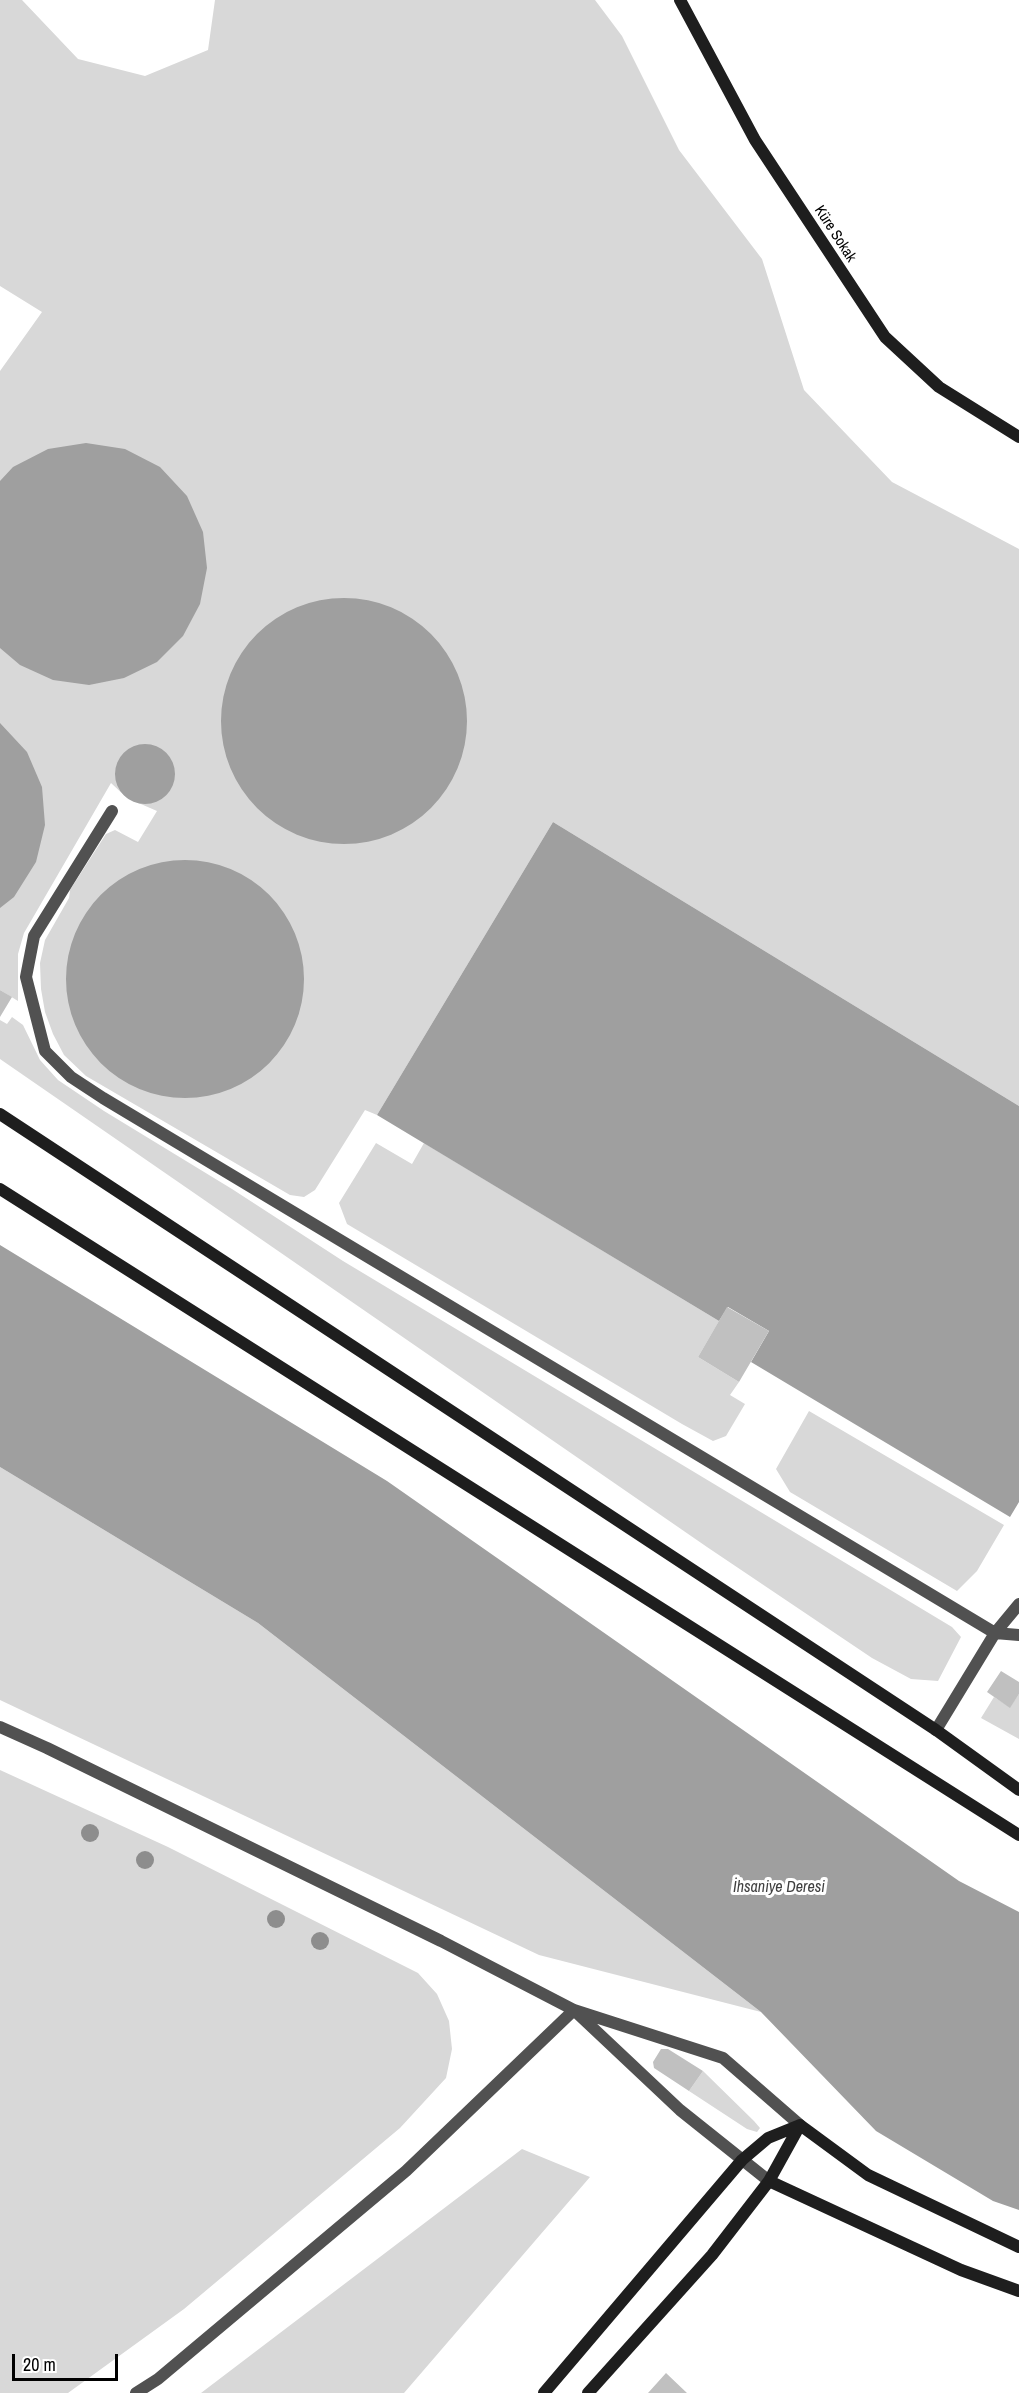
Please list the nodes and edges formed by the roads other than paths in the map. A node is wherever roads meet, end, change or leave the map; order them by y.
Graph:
1 (680, 0) edge
2 (1019, 437) edge
3 (112, 811) dead end
4 (0, 1114) edge
5 (0, 1189) edge
6 (1019, 1604) edge
7 (995, 1633) junction
8 (1019, 1635) edge
9 (0, 1727) edge
10 (936, 1730) junction
11 (1019, 1790) edge
12 (1019, 1835) edge
13 (574, 2010) junction
14 (800, 2125) junction
15 (742, 2160) junction
16 (769, 2181) junction
17 (1019, 2247) edge
18 (1019, 2291) edge
19 (136, 2393) edge
20 (544, 2393) edge
21 (588, 2393) edge

1 - 2 main road, Küre Sokak
3 - 7 lane
4 - 10 main road
5 - 12 main road
6 - 7 lane
7 - 8 lane
7 - 10 lane
9 - 13 lane
10 - 11 main road
13 - 14 lane
13 - 15 lane
13 - 19 lane
14 - 15 main road
14 - 16 main road
14 - 17 main road
15 - 16 lane
15 - 20 main road
16 - 18 main road
16 - 21 main road

